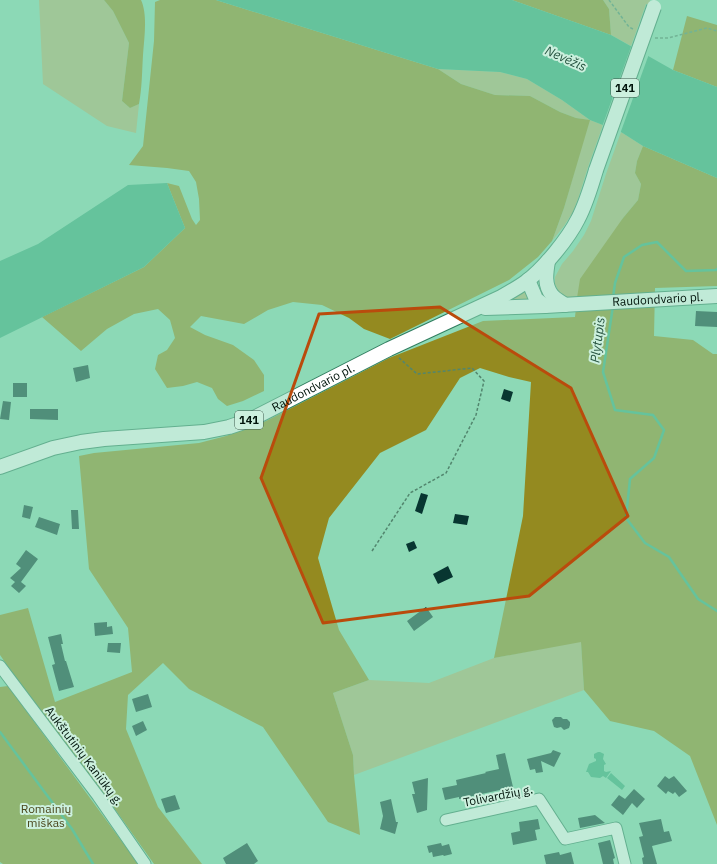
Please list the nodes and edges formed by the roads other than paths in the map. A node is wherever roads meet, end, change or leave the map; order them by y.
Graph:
1 (655, 3) edge
2 (548, 260) junction
3 (528, 280) junction
4 (547, 286) junction
5 (717, 296) edge
6 (565, 305) junction
7 (545, 306) junction
8 (478, 308) junction
9 (0, 467) edge
10 (0, 666) edge
11 (446, 820) dead end
12 (145, 864) edge
13 (625, 864) edge

1 - 2 main road, 141, bridge
2 - 3 main road, 141
2 - 4 main road
3 - 4 main road
3 - 7 main road
3 - 8 main road, Raudondvario pl. / 141
4 - 6 main road
5 - 6 main road, Raudondvario pl.
6 - 7 main road, Raudondvario pl.
7 - 8 main road, Raudondvario pl.
8 - 9 main road, Raudondvario pl. / 141
10 - 12 street, Aukštutinių Kaniūkų g.
11 - 13 street, Tolivardžių g.

